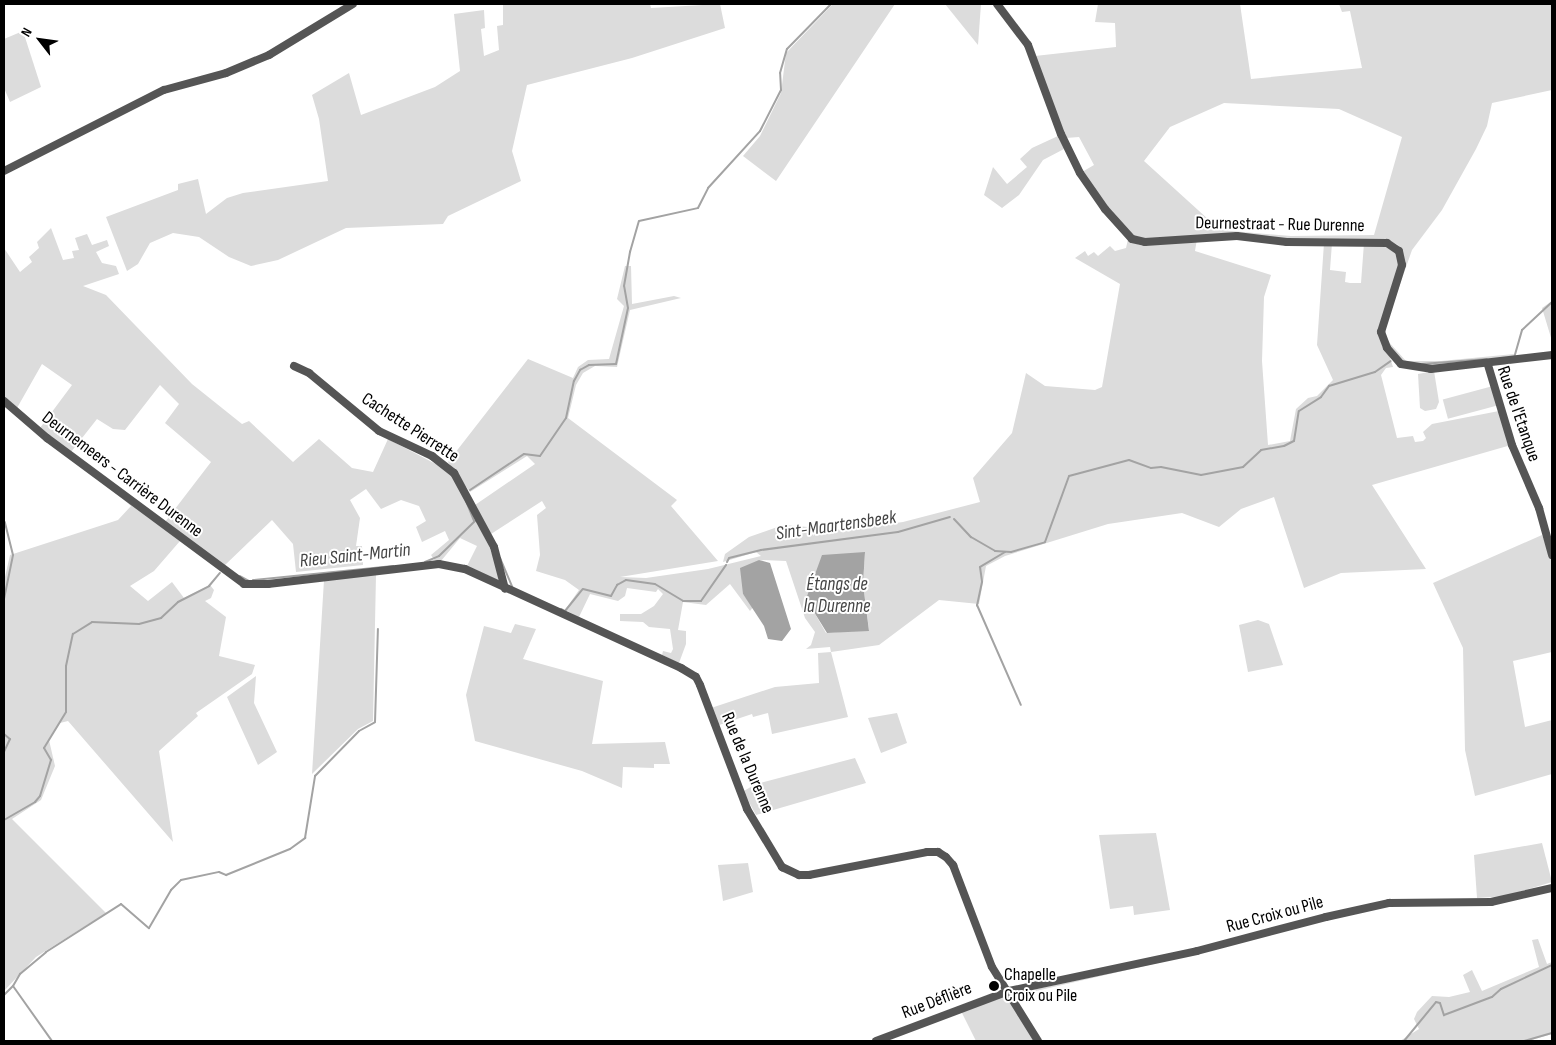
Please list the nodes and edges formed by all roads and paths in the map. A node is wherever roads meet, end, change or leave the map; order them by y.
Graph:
1 (353, 4) edge
2 (997, 4) edge
3 (4, 171) edge
4 (1552, 355) edge
5 (1399, 362) joint
6 (1488, 365) junction
7 (294, 366) dead end
8 (4, 402) edge
9 (1552, 555) edge
10 (224, 572) joint
11 (505, 589) junction
12 (1552, 888) edge
13 (1009, 991) junction
14 (876, 1041) edge
15 (1038, 1041) edge

1 - 3 street
2 - 5 street, Deurnestraat - Rue Durenne
4 - 6 street
5 - 6 street, Rue de l'Etanque
6 - 9 street, Rue de l'Etanque
7 - 11 street, Cachette Pierrette
8 - 10 street, Deurnemeers - Carrière Durenne
10 - 11 street, Rue de la Durenne
11 - 13 street, Rue de la Durenne
12 - 13 street, Rue Croix ou Pile
13 - 14 street, Rue Déflière
13 - 15 street

